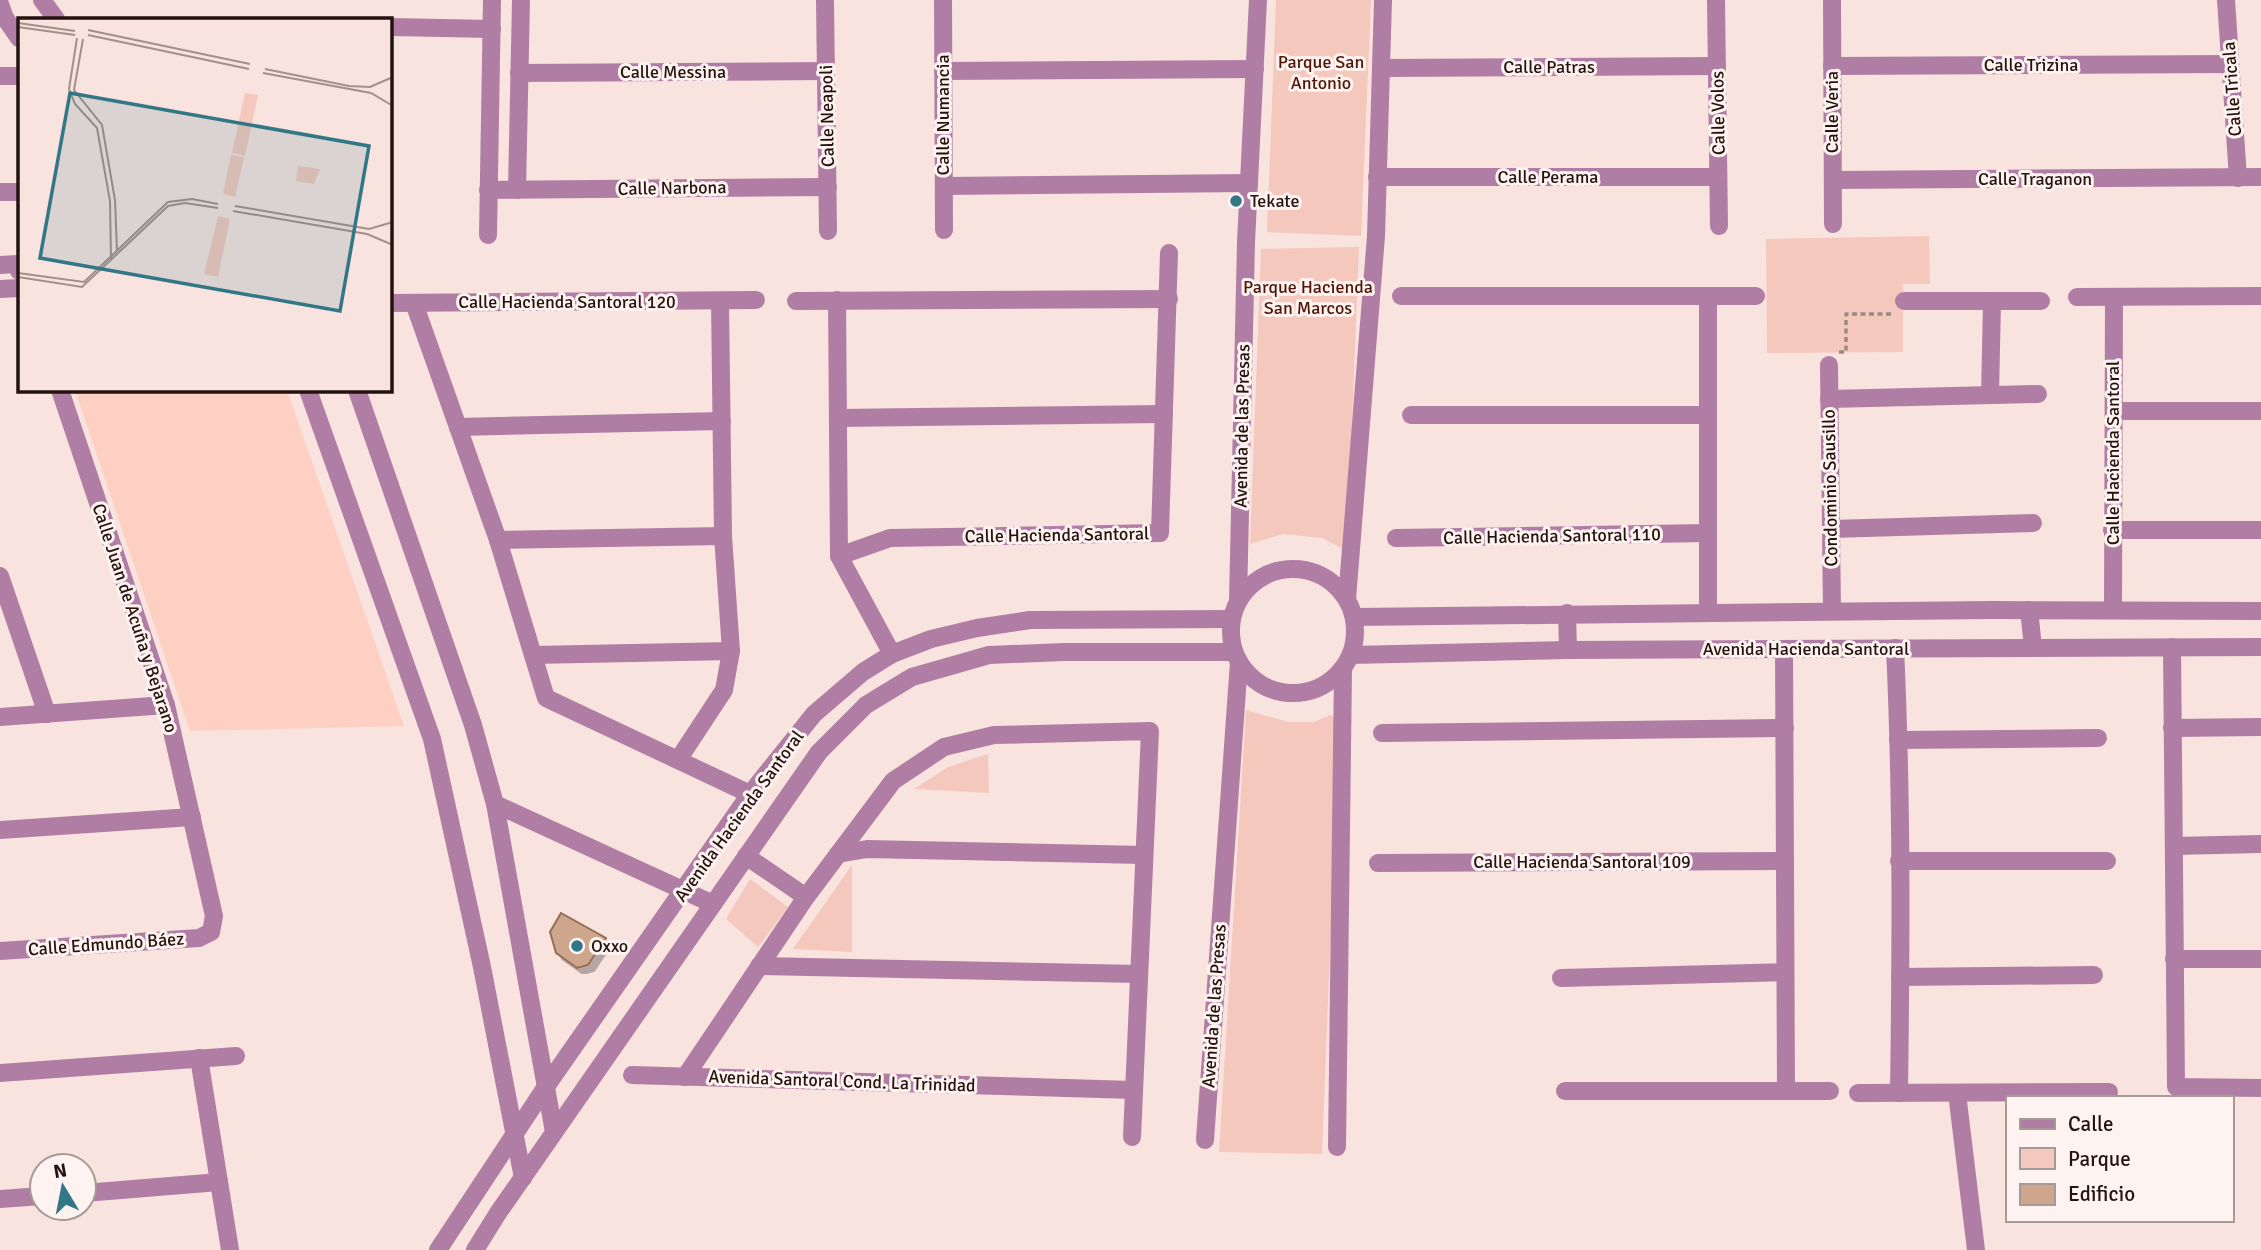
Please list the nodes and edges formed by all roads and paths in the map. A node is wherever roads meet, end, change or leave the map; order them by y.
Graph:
1 (43, 0) edge
2 (492, 0) edge
3 (521, 0) edge
4 (825, 0) edge
5 (943, 0) edge
6 (1258, 0) edge
7 (1383, 0) edge
8 (1716, 0) edge
9 (1832, 0) edge
10 (2226, 0) edge
11 (0, 4) edge
12 (55, 18) edge
13 (392, 27) edge
14 (492, 29) junction
15 (18, 37) edge
16 (2230, 64) junction
17 (1717, 66) junction
18 (1832, 66) junction
19 (1381, 68) junction
20 (1255, 69) junction
21 (826, 71) junction
22 (943, 71) junction
23 (519, 73) junction
24 (0, 76) edge
25 (18, 76) edge
26 (1377, 177) junction
27 (1718, 177) junction
28 (2261, 177) edge
29 (2238, 178) junction
30 (1833, 180) junction
31 (1249, 183) junction
32 (944, 186) junction
33 (828, 187) junction
34 (488, 190) junction
35 (517, 190) junction
36 (0, 192) edge
37 (18, 192) edge
38 (1833, 224) dead end
39 (1719, 226) dead end
40 (944, 230) dead end
41 (828, 231) dead end
42 (488, 235) dead end
43 (1170, 253) dead end
44 (18, 288) edge
45 (0, 289) edge
46 (1401, 296) dead end
47 (1708, 296) junction
48 (1756, 296) dead end
49 (2261, 296) edge
50 (2077, 297) dead end
51 (2114, 297) junction
52 (1169, 299) junction
53 (720, 300) junction
54 (756, 300) dead end
55 (837, 300) junction
56 (796, 301) dead end
57 (1904, 301) joint
58 (1993, 301) junction
59 (2041, 301) dead end
60 (392, 303) edge
61 (414, 303) junction
62 (1829, 365) joint
63 (61, 392) edge
64 (309, 392) edge
65 (358, 392) edge
66 (2038, 394) dead end
67 (1990, 395) junction
68 (1829, 399) junction
69 (2114, 411) junction
70 (2261, 411) edge
71 (1164, 414) junction
72 (1411, 415) dead end
73 (1708, 415) junction
74 (838, 418) junction
75 (722, 421) junction
76 (458, 427) junction
77 (2033, 523) dead end
78 (1832, 528) junction
79 (2112, 530) junction
80 (2261, 530) edge
81 (1708, 533) junction
82 (723, 536) junction
83 (1396, 538) dead end
84 (499, 540) junction
85 (839, 556) junction
86 (0, 576) edge
87 (1347, 599) junction
88 (1238, 601) junction
89 (2029, 610) junction
90 (2113, 610) junction
91 (1832, 611) junction
92 (2261, 611) edge
93 (1708, 612) junction
94 (1567, 613) junction
95 (1354, 617) junction
96 (1231, 619) junction
97 (2261, 646) edge
98 (2033, 647) junction
99 (2172, 647) junction
100 (1895, 648) junction
101 (1784, 649) junction
102 (1568, 650) junction
103 (731, 651) junction
104 (892, 653) junction
105 (533, 655) junction
106 (1236, 657) junction
107 (1347, 662) junction
108 (166, 705) junction
109 (47, 714) junction
110 (0, 717) edge
111 (2261, 727) edge
112 (1785, 728) junction
113 (2172, 728) junction
114 (1382, 733) dead end
115 (2098, 738) dead end
116 (1898, 740) junction
117 (678, 760) junction
118 (750, 794) junction
119 (495, 804) junction
120 (191, 817) junction
121 (0, 830) edge
122 (2261, 844) edge
123 (2174, 846) junction
124 (838, 854) junction
125 (1144, 855) junction
126 (746, 856) junction
127 (1785, 861) junction
128 (1899, 861) junction
129 (2108, 861) dead end
130 (1378, 863) dead end
131 (684, 891) junction
132 (806, 897) junction
133 (713, 904) junction
134 (211, 932) joint
135 (0, 951) edge
136 (2175, 959) junction
137 (2261, 959) edge
138 (759, 966) junction
139 (1786, 972) junction
140 (1139, 974) junction
141 (2094, 975) dead end
142 (1900, 977) junction
143 (1561, 978) dead end
144 (236, 1056) dead end
145 (199, 1058) junction
146 (0, 1073) edge
147 (632, 1075) dead end
148 (685, 1077) junction
149 (545, 1088) junction
150 (2261, 1088) edge
151 (1133, 1090) junction
152 (1786, 1090) junction
153 (1566, 1091) dead end
154 (1830, 1091) dead end
155 (2109, 1092) dead end
156 (1858, 1093) dead end
157 (1899, 1093) junction
158 (1957, 1093) junction
159 (554, 1132) junction
160 (514, 1135) junction
161 (1132, 1137) dead end
162 (1205, 1140) dead end
163 (1337, 1147) dead end
164 (523, 1178) junction
165 (219, 1182) junction
166 (98, 1192) edge
167 (28, 1197) edge
168 (0, 1199) edge
169 (230, 1250) edge
170 (438, 1250) edge
171 (474, 1250) edge
172 (1976, 1250) edge

1 - 12 street
2 - 14 street
3 - 23 street
4 - 21 street, Calle Neapoli
5 - 22 street, Calle Numancia
6 - 20 street, Avenida de las Presas
7 - 19 street
8 - 17 street, Calle Volos
9 - 18 street, Calle Veria
10 - 16 street, Calle Tricala
11 - 15 street
13 - 14 street
14 - 34 street
16 - 18 street, Calle Trizina
16 - 29 street, Calle Tricala
17 - 19 street, Calle Patras
17 - 27 street, Calle Volos
18 - 30 street, Calle Veria
19 - 26 street
20 - 22 street
20 - 31 street, Avenida de las Presas
21 - 23 street, Calle Messina
21 - 33 street, Calle Neapoli
22 - 32 street, Calle Numancia
23 - 35 street
24 - 25 street
26 - 27 street, Calle Perama
26 - 87 street
27 - 39 street, Calle Volos
28 - 29 street, Calle Traganon
29 - 30 street, Calle Traganon
30 - 38 street, Calle Veria
31 - 32 street
31 - 88 street, Avenida de las Presas
32 - 40 street, Calle Numancia
33 - 35 street, Calle Narbona
33 - 41 street, Calle Neapoli
34 - 35 street, Calle Narbona
34 - 42 street
36 - 37 street
43 - 52 street, Calle Hacienda Santoral
44 - 45 street
46 - 47 street
47 - 48 street
47 - 73 street
49 - 51 street
50 - 51 street
51 - 69 street, Calle Hacienda Santoral
52 - 55 street
52 - 71 street, Calle Hacienda Santoral
53 - 54 street, Calle Hacienda Santoral 120
53 - 61 street, Calle Hacienda Santoral 120
53 - 75 street
55 - 56 street
55 - 74 street
57 - 58 street
57 - 62 path
58 - 59 street
58 - 67 street
60 - 61 street, Calle Hacienda Santoral 120
61 - 76 street
62 - 68 street, Condominio Sausillo
63 - 108 street, Calle Juan de Acuña y Bejarano
64 - 160 street
65 - 119 street
66 - 67 street
67 - 68 street
68 - 78 street, Condominio Sausillo
69 - 70 street
69 - 79 street, Calle Hacienda Santoral
71 - 74 street
71 - 85 street, Calle Hacienda Santoral
72 - 73 street
73 - 81 street
74 - 85 street
75 - 76 street
75 - 82 street
76 - 84 street
77 - 78 street
78 - 91 street, Condominio Sausillo
79 - 80 street
79 - 90 street, Calle Hacienda Santoral
81 - 83 street, Calle Hacienda Santoral 110
81 - 93 street
82 - 84 street
82 - 103 street
84 - 105 street
85 - 104 street
86 - 109 street
87 - 88 street
87 - 95 street
88 - 96 street
89 - 90 street, Avenida Hacienda Santoral
89 - 91 street, Avenida Hacienda Santoral
89 - 98 street
90 - 92 street, Avenida Hacienda Santoral
91 - 93 street, Avenida Hacienda Santoral
93 - 94 street, Avenida Hacienda Santoral
94 - 95 street, Avenida Hacienda Santoral
94 - 102 street
95 - 107 street
96 - 104 street, Avenida Hacienda Santoral
96 - 106 street
97 - 99 street, Avenida Hacienda Santoral
98 - 99 street, Avenida Hacienda Santoral
98 - 100 street, Avenida Hacienda Santoral
99 - 113 street
100 - 101 street, Avenida Hacienda Santoral
100 - 116 street
101 - 102 street, Avenida Hacienda Santoral
101 - 112 street
102 - 107 street, Avenida Hacienda Santoral
103 - 105 street
103 - 117 street
104 - 118 street, Avenida Hacienda Santoral
105 - 117 street
106 - 107 street
106 - 126 street, Avenida Hacienda Santoral
106 - 162 street, Avenida de las Presas
107 - 163 street
108 - 109 street
108 - 120 street, Calle Juan de Acuña y Bejarano
109 - 110 street
111 - 113 street
112 - 114 street
112 - 127 street
113 - 123 street
115 - 116 street
116 - 128 street
117 - 118 street
118 - 131 street, Avenida Hacienda Santoral
119 - 131 street
119 - 149 street
120 - 121 street
120 - 134 street, Calle Juan de Acuña y Bejarano
122 - 123 street
123 - 136 street
124 - 125 street
124 - 125 street, Avenida Santoral Cond. La Trinidad
124 - 132 street, Avenida Santoral Cond. La Trinidad
125 - 140 street, Avenida Santoral Cond. La Trinidad
126 - 132 street
126 - 133 street, Avenida Hacienda Santoral
127 - 130 street, Calle Hacienda Santoral 109
127 - 139 street
128 - 129 street
128 - 142 street
131 - 133 street
131 - 149 street, Avenida Hacienda Santoral
132 - 138 street, Avenida Santoral Cond. La Trinidad
133 - 159 street, Avenida Hacienda Santoral
134 - 135 street, Calle Edmundo Báez
136 - 137 street
136 - 150 street
138 - 140 street
138 - 148 street, Avenida Santoral Cond. La Trinidad
139 - 143 street
139 - 152 street
140 - 151 street, Avenida Santoral Cond. La Trinidad
141 - 142 street
142 - 157 street
144 - 145 street
145 - 146 street
145 - 165 street
147 - 148 street
148 - 151 street, Avenida Santoral Cond. La Trinidad
149 - 159 street
149 - 160 street, Avenida Hacienda Santoral
151 - 161 street, Avenida Santoral Cond. La Trinidad
152 - 153 street
152 - 154 street
155 - 158 street
156 - 157 street
157 - 158 street
158 - 172 street
159 - 164 street, Avenida Hacienda Santoral
160 - 164 street
160 - 170 street, Avenida Hacienda Santoral
164 - 171 street, Avenida Hacienda Santoral
165 - 166 street
165 - 169 street
167 - 168 street

